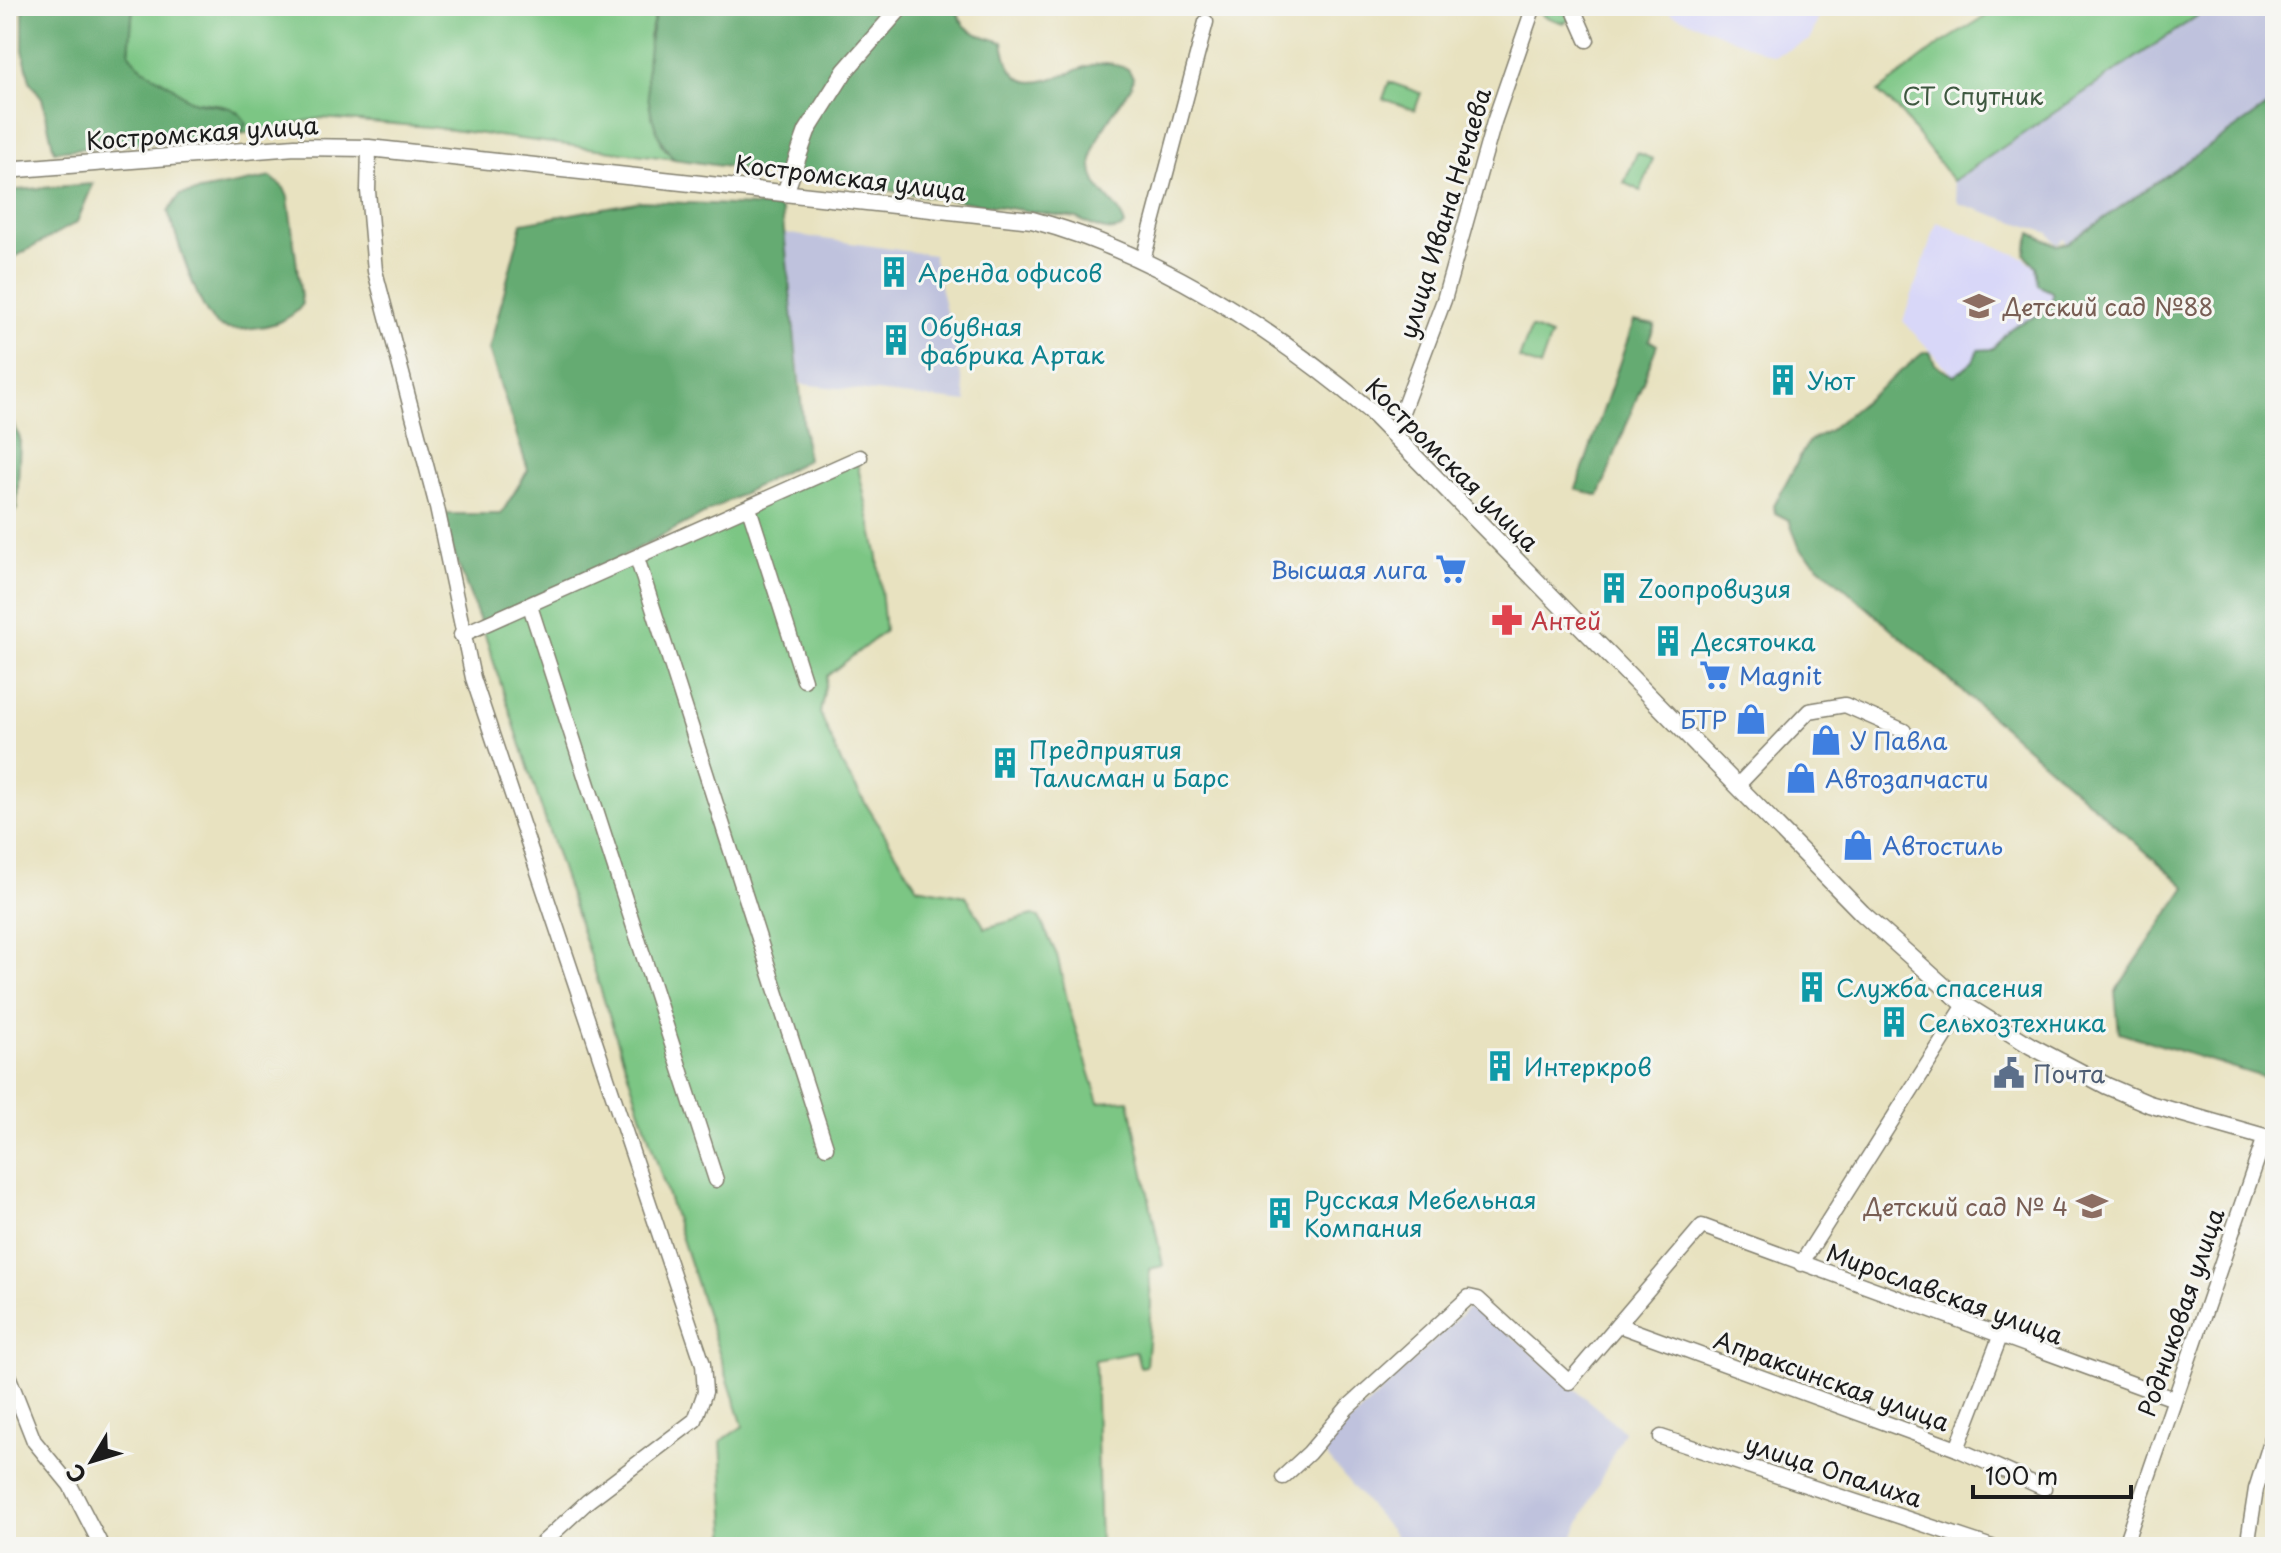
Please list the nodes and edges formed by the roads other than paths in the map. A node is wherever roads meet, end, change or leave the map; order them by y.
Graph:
1 (902, 6) edge
2 (1534, 6) edge
3 (1572, 6) edge
4 (1206, 22) dead end
5 (1587, 40) dead end
6 (369, 148) junction
7 (6, 170) edge
8 (785, 193) junction
9 (1143, 260) junction
10 (1394, 433) junction
11 (860, 457) dead end
12 (749, 508) junction
13 (637, 558) junction
14 (530, 606) junction
15 (461, 635) junction
16 (804, 680) dead end
17 (1904, 731) dead end
18 (1737, 786) junction
19 (1965, 1005) junction
20 (2270, 1138) edge
21 (826, 1147) dead end
22 (716, 1180) dead end
23 (1801, 1264) junction
24 (1618, 1325) junction
25 (2000, 1337) junction
26 (6, 1370) edge
27 (2174, 1399) junction
28 (2275, 1428) edge
29 (1661, 1437) dead end
30 (1957, 1449) junction
31 (1283, 1477) dead end
32 (2044, 1488) dead end
33 (102, 1547) edge
34 (538, 1547) edge
35 (1992, 1547) edge
36 (2124, 1547) edge
37 (2247, 1547) edge

1 - 8 main road
2 - 10 street, улица Ивана Нечаева
3 - 5 street
4 - 9 street
6 - 7 main road, Костромская улица
6 - 8 main road, Костромская улица
6 - 15 street
8 - 9 main road, Костромская улица
9 - 10 main road, Костромская улица
10 - 18 main road, Костромская улица
11 - 12 street
12 - 13 street
12 - 16 street
13 - 14 street
13 - 21 street
14 - 15 street
14 - 22 street
15 - 34 street
17 - 18 street
18 - 19 main road, Костромская улица
19 - 20 main road, Костромская улица
19 - 23 street
20 - 27 street, Родниковая улица
23 - 24 street, Мирославская улица
23 - 25 street, Мирославская улица
24 - 30 street, Апраксинская улица
24 - 31 street
25 - 27 street, Мирославская улица
25 - 30 street
26 - 33 street
27 - 36 street, Родниковая улица
28 - 37 street
29 - 35 street, улица Опалиха
30 - 32 street, Апраксинская улица

